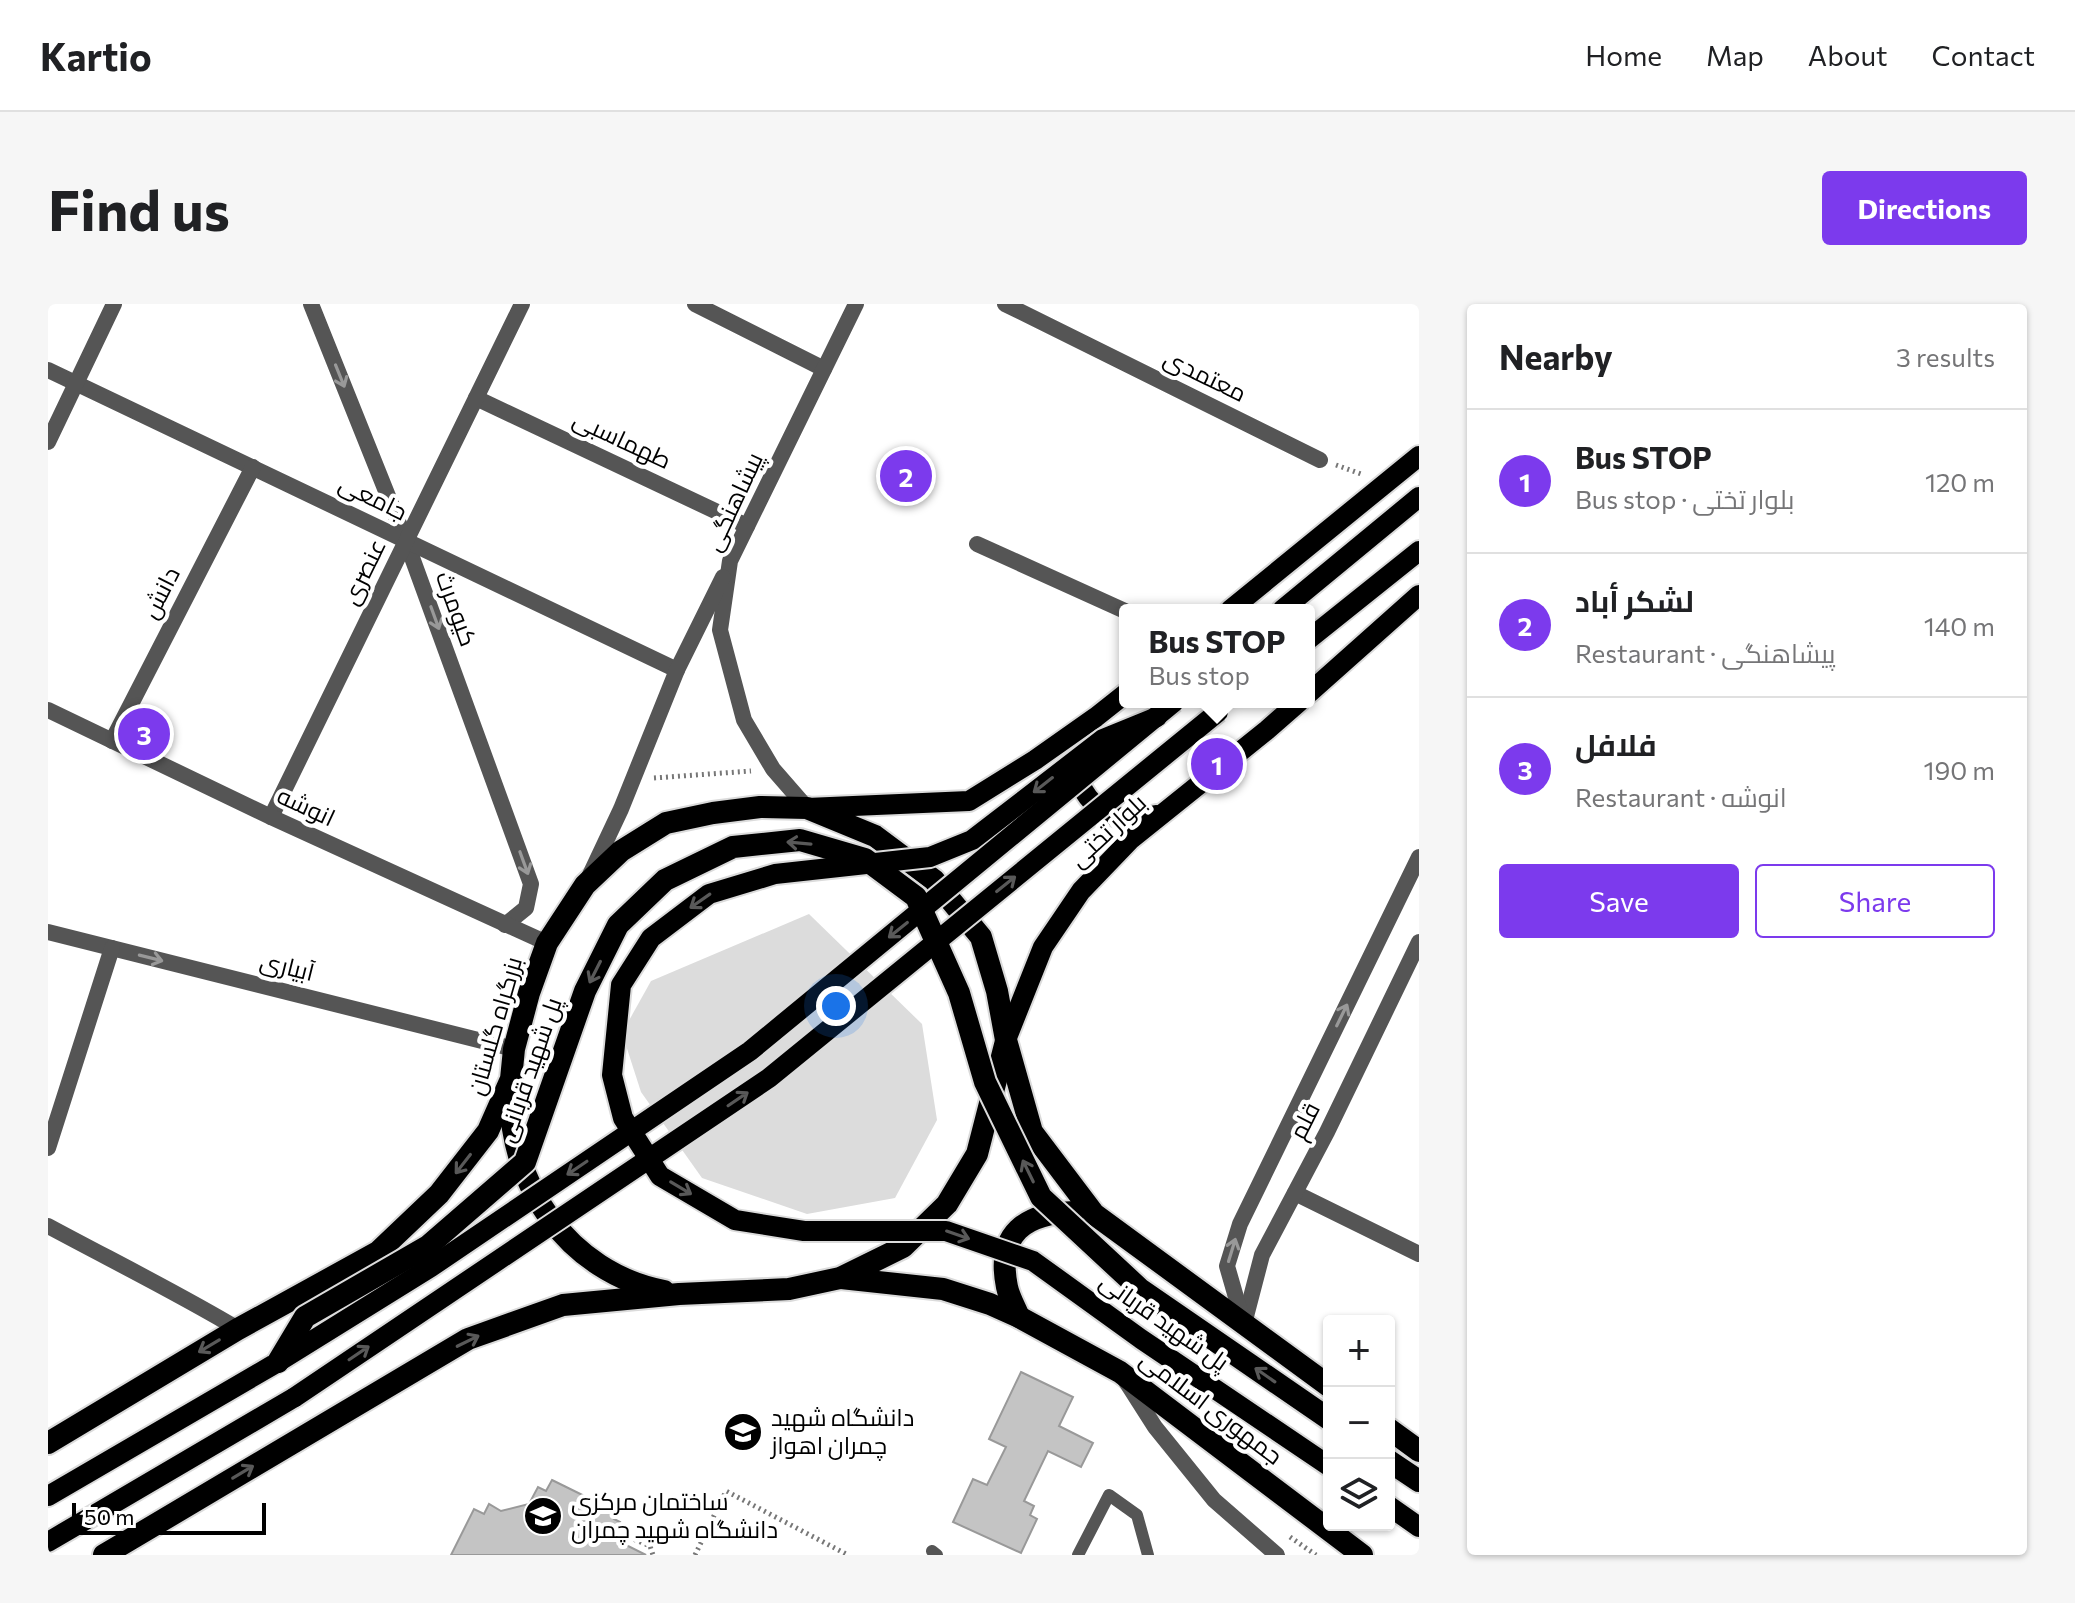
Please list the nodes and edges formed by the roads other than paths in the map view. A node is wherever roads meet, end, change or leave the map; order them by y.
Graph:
1 (114, 304) edge
2 (311, 304) edge
3 (522, 304) edge
4 (695, 304) edge
5 (856, 304) edge
6 (1005, 304) edge
7 (824, 369) junction
8 (48, 370) edge
9 (77, 384) junction
10 (476, 398) junction
11 (48, 442) edge
12 (1419, 456) edge
13 (1320, 460) road end
14 (253, 467) junction
15 (1419, 497) edge
16 (747, 526) junction
17 (406, 541) junction
18 (977, 544) dead end
19 (1419, 551) edge
20 (730, 561) junction
21 (1419, 595) edge
22 (1237, 604) edge
23 (1289, 604) edge
24 (1119, 608) edge
25 (1315, 634) edge
26 (677, 670) junction
27 (1315, 688) edge
28 (1119, 699) edge
29 (1167, 708) edge
30 (1223, 708) edge
31 (1292, 708) edge
32 (48, 710) edge
33 (1096, 717) junction
34 (1157, 717) junction
35 (112, 741) junction
36 (1172, 807) junction
37 (807, 808) junction
38 (271, 817) junction
39 (1419, 857) edge
40 (585, 885) junction
41 (505, 925) junction
42 (48, 932) edge
43 (1419, 942) edge
44 (547, 943) junction
45 (112, 948) junction
46 (1006, 1040) junction
47 (514, 1049) junction
48 (511, 1079) junction
49 (48, 1148) edge
50 (1295, 1193) junction
51 (1094, 1214) junction
52 (48, 1226) edge
53 (1419, 1254) edge
54 (840, 1278) junction
55 (679, 1294) junction
56 (1019, 1317) junction
57 (1244, 1325) junction
58 (238, 1329) junction
59 (278, 1362) junction
60 (1120, 1372) junction
61 (1323, 1382) edge
62 (1323, 1415) edge
63 (1395, 1433) edge
64 (48, 1443) edge
65 (1419, 1451) edge
66 (1323, 1462) edge
67 (1395, 1465) edge
68 (1419, 1481) edge
69 (48, 1496) edge
70 (1395, 1510) edge
71 (1419, 1527) edge
72 (48, 1542) edge
73 (104, 1555) edge
74 (1078, 1555) edge
75 (1148, 1555) edge
76 (1277, 1555) edge
77 (1362, 1555) edge

1 - 9 street
2 -> 17 street, کیومرث
3 - 10 street, عنصری
4 - 7 street
5 - 7 street, پیشاهنگی
6 - 13 street, معتمدی
7 - 16 street, پیشاهنگی
8 - 9 street, جامعی
9 - 11 street
9 - 14 street, جامعی
10 - 16 street, طهماسبی
10 - 17 street, عنصری
12 - 22 main road
14 - 17 street, جامعی
14 - 35 street, دانش
15 - 23 main road
16 - 20 street, پیشاهنگی
17 - 26 street, جامعی
17 - 38 street, عنصری
17 -> 41 street, کیومرث
18 - 24 street
19 - 25 main road
20 - 26 street
20 - 37 street, پیشاهنگی
21 - 27 main road
26 - 40 street
28 - 33 main road
29 - 34 main road, پل شهید قربانی, bridge
72 -> 30 main road, bridge
31 - 36 main road, بلوار تختی
32 - 35 street, انوشه
33 - 36 main road
33 - 37 main road
34 -> 59 main road, پل شهید قربانی, bridge
34 -> 66 main road, پل شهید قربانی, bridge
35 - 38 street, انوشه
36 - 46 main road, بلوار تختی
37 - 40 highway, بزرگراه گلستان
37 - 46 highway
38 - 41 street, انوشه
57 -> 39 street
40 - 44 highway, بزرگراه گلستان
41 - 44 street, انوشه
42 - 45 street, آبیاری
43 - 50 street, قلم
44 - 47 highway, بزرگراه گلستان
45 -> 47 street, آبیاری
45 - 49 street
46 - 51 highway
46 - 54 highway
47 - 48 highway, بزرگراه گلستان
48 - 55 highway
48 -> 58 highway, بزرگراه گلستان
50 - 53 street
50 - 57 street, قلم
51 - 56 highway
51 - 57 highway
52 - 58 street
54 - 55 highway
54 - 56 highway, جمهوری اسلامی
73 -> 55 highway
56 - 60 highway, جمهوری اسلامی
57 - 61 highway
58 -> 64 highway, بزرگراه گلستان
62 -> 59 highway, پل شهید قربانی, bridge
59 - 69 main road
60 - 76 street
60 - 77 highway, جمهوری اسلامی
63 - 65 highway
67 - 68 highway
70 - 71 main road
74 - 75 lane

